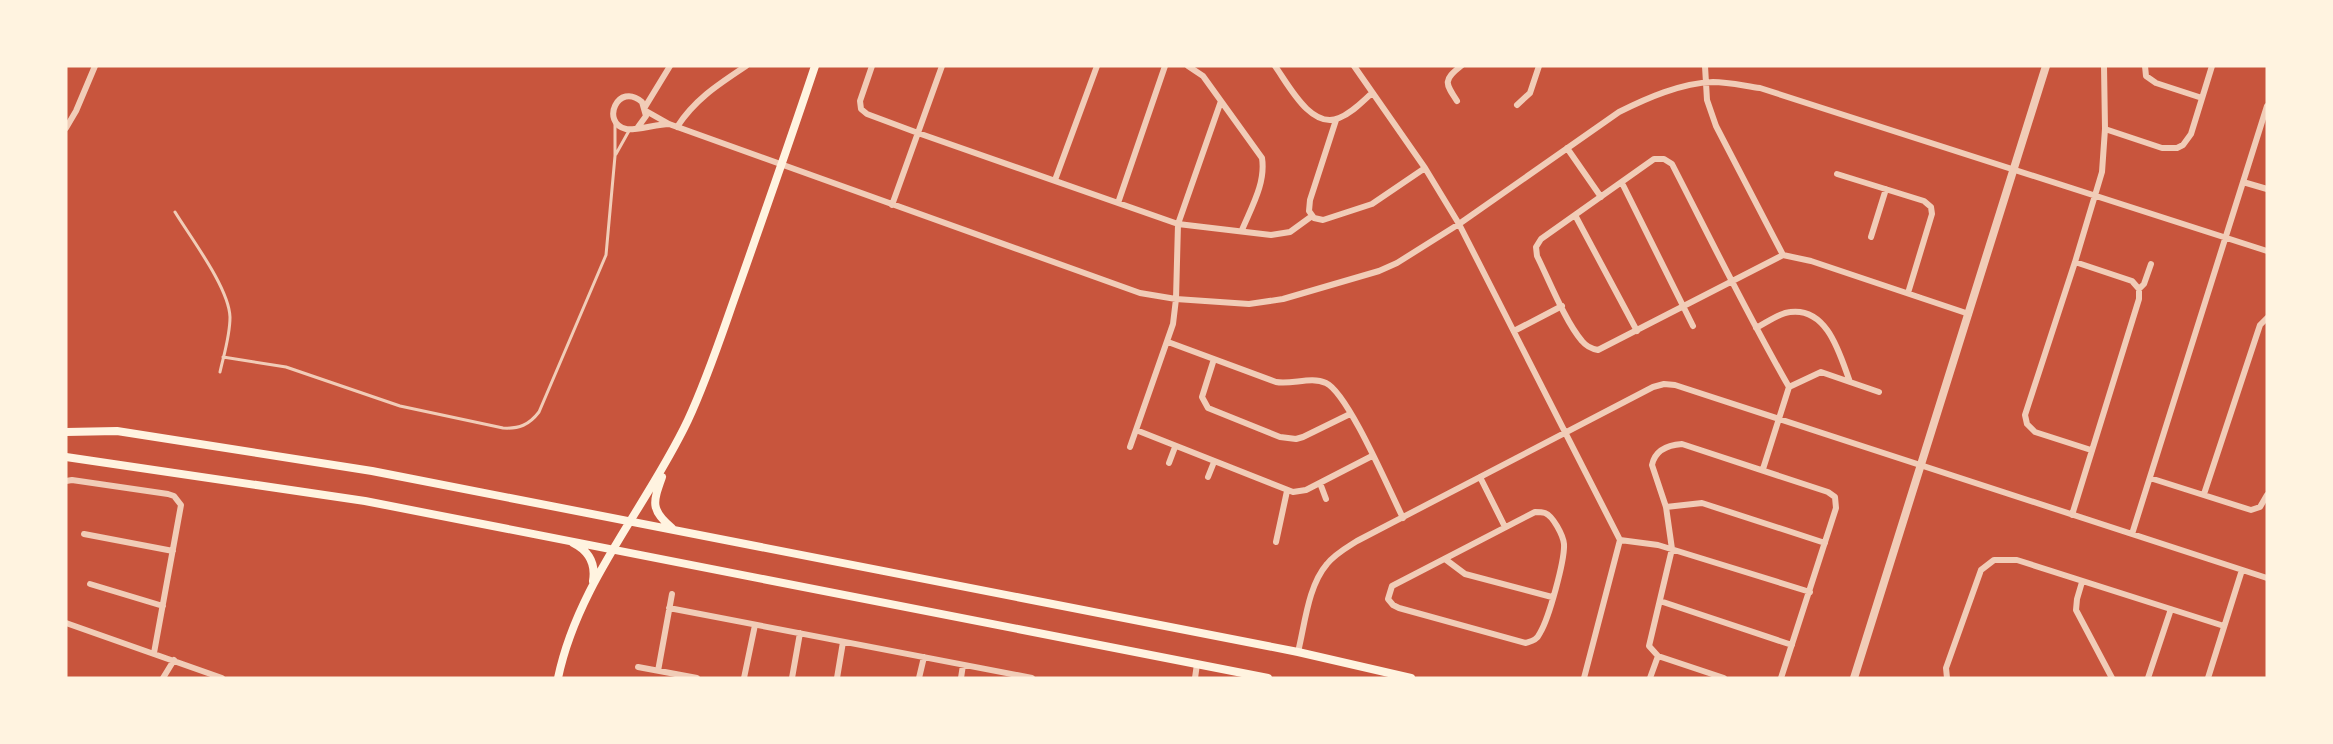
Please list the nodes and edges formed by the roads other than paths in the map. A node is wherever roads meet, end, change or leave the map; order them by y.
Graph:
1 (670, 66) edge
2 (746, 66) edge
3 (815, 66) edge
4 (872, 66) edge
5 (942, 66) edge
6 (1097, 66) edge
7 (1165, 66) edge
8 (1188, 66) edge
9 (1275, 66) edge
10 (1354, 66) edge
11 (1461, 66) edge
12 (1539, 66) edge
13 (1705, 66) edge
14 (2046, 66) edge
15 (2104, 66) edge
16 (2145, 66) edge
17 (2212, 66) edge
18 (95, 67) edge
19 (1706, 83) junction
20 (1372, 93) junction
21 (2202, 98) junction
22 (1221, 101) junction
23 (1457, 101) dead end
24 (1517, 105) dead end
25 (2267, 106) edge
26 (645, 109) junction
27 (1336, 120) junction
28 (615, 121) junction
29 (669, 123) junction
30 (638, 127) junction
31 (677, 127) junction
32 (66, 128) edge
33 (630, 129) junction
34 (2105, 129) junction
35 (918, 133) junction
36 (1567, 148) junction
37 (615, 156) junction
38 (782, 165) junction
39 (1425, 168) junction
40 (2013, 170) junction
41 (1837, 174) dead end
42 (1055, 180) junction
43 (2242, 182) junction
44 (1622, 183) junction
45 (1886, 189) junction
46 (2267, 189) edge
47 (2095, 196) junction
48 (1601, 197) junction
49 (1118, 203) junction
50 (892, 206) junction
51 (175, 212) dead end
52 (1575, 215) junction
53 (1312, 216) junction
54 (1178, 224) junction
55 (1459, 224) junction
56 (1242, 230) junction
57 (1871, 237) dead end
58 (2225, 238) junction
59 (2267, 251) edge
60 (1783, 255) junction
61 (2076, 262) junction
62 (2151, 264) dead end
63 (1733, 282) junction
64 (2139, 289) junction
65 (1908, 293) junction
66 (1176, 299) junction
67 (1684, 305) junction
68 (1562, 306) junction
69 (1969, 314) junction
70 (2267, 318) edge
71 (1693, 326) dead end
72 (1756, 328) junction
73 (1514, 331) junction
74 (1636, 331) junction
75 (1168, 342) junction
76 (223, 357) junction
77 (1214, 359) junction
78 (220, 372) dead end
79 (1850, 381) junction
80 (1789, 387) junction
81 (1879, 392) dead end
82 (1350, 414) junction
83 (1779, 420) junction
84 (1136, 430) junction
85 (66, 432) edge
86 (1567, 432) junction
87 (1130, 447) dead end
88 (1175, 447) junction
89 (2091, 450) junction
90 (1372, 456) junction
91 (66, 457) edge
92 (1214, 462) junction
93 (667, 463) junction
94 (1168, 463) dead end
95 (1922, 467) junction
96 (1762, 469) junction
97 (1208, 477) dead end
98 (1480, 477) junction
99 (2150, 478) junction
100 (66, 481) edge
101 (1320, 483) junction
102 (1287, 491) junction
103 (2204, 494) junction
104 (2267, 495) edge
105 (1326, 499) dead end
106 (1666, 507) junction
107 (2072, 515) junction
108 (1403, 518) junction
109 (630, 522) junction
110 (1505, 527) junction
111 (674, 530) junction
112 (84, 534) dead end
113 (2132, 534) junction
114 (561, 538) junction
115 (1620, 540) junction
116 (1276, 542) dead end
117 (1825, 543) junction
118 (614, 549) junction
119 (1672, 549) junction
120 (173, 551) junction
121 (1445, 559) junction
122 (2242, 570) junction
123 (2267, 578) edge
124 (2082, 582) junction
125 (90, 584) dead end
126 (591, 590) junction
127 (1809, 592) junction
128 (672, 594) dead end
129 (1552, 597) junction
130 (1660, 601) junction
131 (163, 606) junction
132 (669, 608) junction
133 (2171, 609) junction
134 (66, 624) edge
135 (755, 625) junction
136 (2224, 626) junction
137 (800, 633) junction
138 (843, 642) junction
139 (1792, 645) junction
140 (1298, 652) junction
141 (154, 653) junction
142 (1658, 656) junction
143 (924, 657) junction
144 (174, 660) junction
145 (1197, 664) junction
146 (963, 665) junction
147 (638, 667) dead end
148 (658, 671) junction
149 (163, 678) edge
150 (222, 678) edge
151 (558, 678) edge
152 (697, 678) edge
153 (744, 678) edge
154 (792, 678) edge
155 (837, 678) edge
156 (919, 678) edge
157 (961, 678) edge
158 (1032, 678) edge
159 (1195, 678) edge
160 (1268, 678) edge
161 (1412, 678) edge
162 (1584, 678) edge
163 (1650, 678) edge
164 (1724, 678) edge
165 (1781, 678) edge
166 (1854, 678) edge
167 (1947, 678) edge
168 (2112, 678) edge
169 (2148, 678) edge
170 (2208, 678) edge

1 - 26 street
2 - 31 street
3 - 38 main road
4 - 35 street
5 - 35 street
6 - 42 street
7 - 49 street
8 - 22 street
9 - 27 street
10 - 20 street
11 - 23 street
12 - 24 street
13 - 19 street
14 - 40 street
15 - 34 street
16 - 21 street
17 - 21 street
18 - 32 street
19 - 36 street
19 - 40 street
19 - 60 street
20 - 27 street
20 - 39 street
21 - 34 street
22 - 54 street
22 - 56 street
25 - 43 street
26 - 28 street
26 - 29 street
26 - 30 street
27 - 53 street
28 - 33 street
28 - 37 lane
29 - 30 street
29 - 31 street
30 - 33 street
31 - 38 street
33 - 37 lane
34 - 47 street
35 - 42 street
35 - 50 street
36 - 48 street
36 - 55 street
37 - 76 lane
38 - 50 street
38 - 93 main road
39 - 53 street
39 - 55 street
40 - 47 street
40 - 69 street
41 - 45 street
42 - 49 street
43 - 46 street
43 - 58 street
44 - 48 street
44 - 63 street
44 - 67 street
45 - 57 street
45 - 65 street
47 - 58 street
47 - 61 street
48 - 52 street
49 - 54 street
50 - 66 street
51 - 76 lane
52 - 68 street
52 - 74 street
53 - 56 street
54 - 56 street
54 - 66 street
55 - 66 street
55 - 73 street
58 - 59 street
58 - 99 street
60 - 63 street
60 - 65 street
61 - 64 street
61 - 89 street
62 - 64 street
63 - 67 street
63 - 72 street
64 - 89 street
65 - 69 street
66 - 75 street
67 - 71 street
67 - 74 street
68 - 73 street
68 - 74 street
69 - 95 street
70 - 103 street
72 - 79 street
72 - 80 street
73 - 86 street
75 - 77 street
75 - 84 street
76 - 78 lane
77 - 82 street
77 - 82 street
79 - 80 street
79 - 81 street
80 - 83 street
82 - 90 street
83 - 86 street
83 - 95 street
83 - 96 street
84 - 87 street
84 - 88 street
85 - 109 main road
86 - 98 street
86 - 115 street
88 - 92 street
88 - 94 street
89 - 107 street
90 - 101 street
90 - 108 street
91 - 114 main road
92 - 97 street
92 - 102 street
93 - 109 main road
93 - 111 main road
95 - 107 street
95 - 166 street
96 - 106 street
96 - 117 street
98 - 108 street
98 - 110 street
99 - 103 street
99 - 113 street
100 - 120 street
101 - 102 street
101 - 105 street
102 - 116 street
103 - 104 street
106 - 117 street
106 - 119 street
107 - 113 street
108 - 140 street
109 - 111 main road
109 - 118 main road
110 - 121 street
110 - 129 street
111 - 140 main road
112 - 120 street
113 - 122 street
114 - 118 main road
114 - 126 main road
115 - 119 street
115 - 162 street
117 - 127 street
118 - 126 main road
118 - 145 main road
119 - 127 street
119 - 130 street
120 - 131 street
121 - 129 street
121 - 129 street
122 - 123 street
122 - 136 street
124 - 133 street
124 - 167 street
124 - 168 street
125 - 131 street
126 - 151 main road
127 - 139 street
128 - 132 street
130 - 139 street
130 - 142 street
131 - 141 street
132 - 135 street
132 - 148 street
133 - 136 street
133 - 169 street
134 - 141 street
135 - 137 street
135 - 153 street
136 - 170 street
137 - 138 street
137 - 154 street
138 - 143 street
138 - 155 street
139 - 165 street
140 - 161 main road
141 - 144 street
142 - 163 street
142 - 164 street
143 - 146 street
143 - 156 street
144 - 149 street
144 - 150 street
145 - 159 street
145 - 160 main road
146 - 157 street
146 - 158 street
147 - 148 street
148 - 152 street

